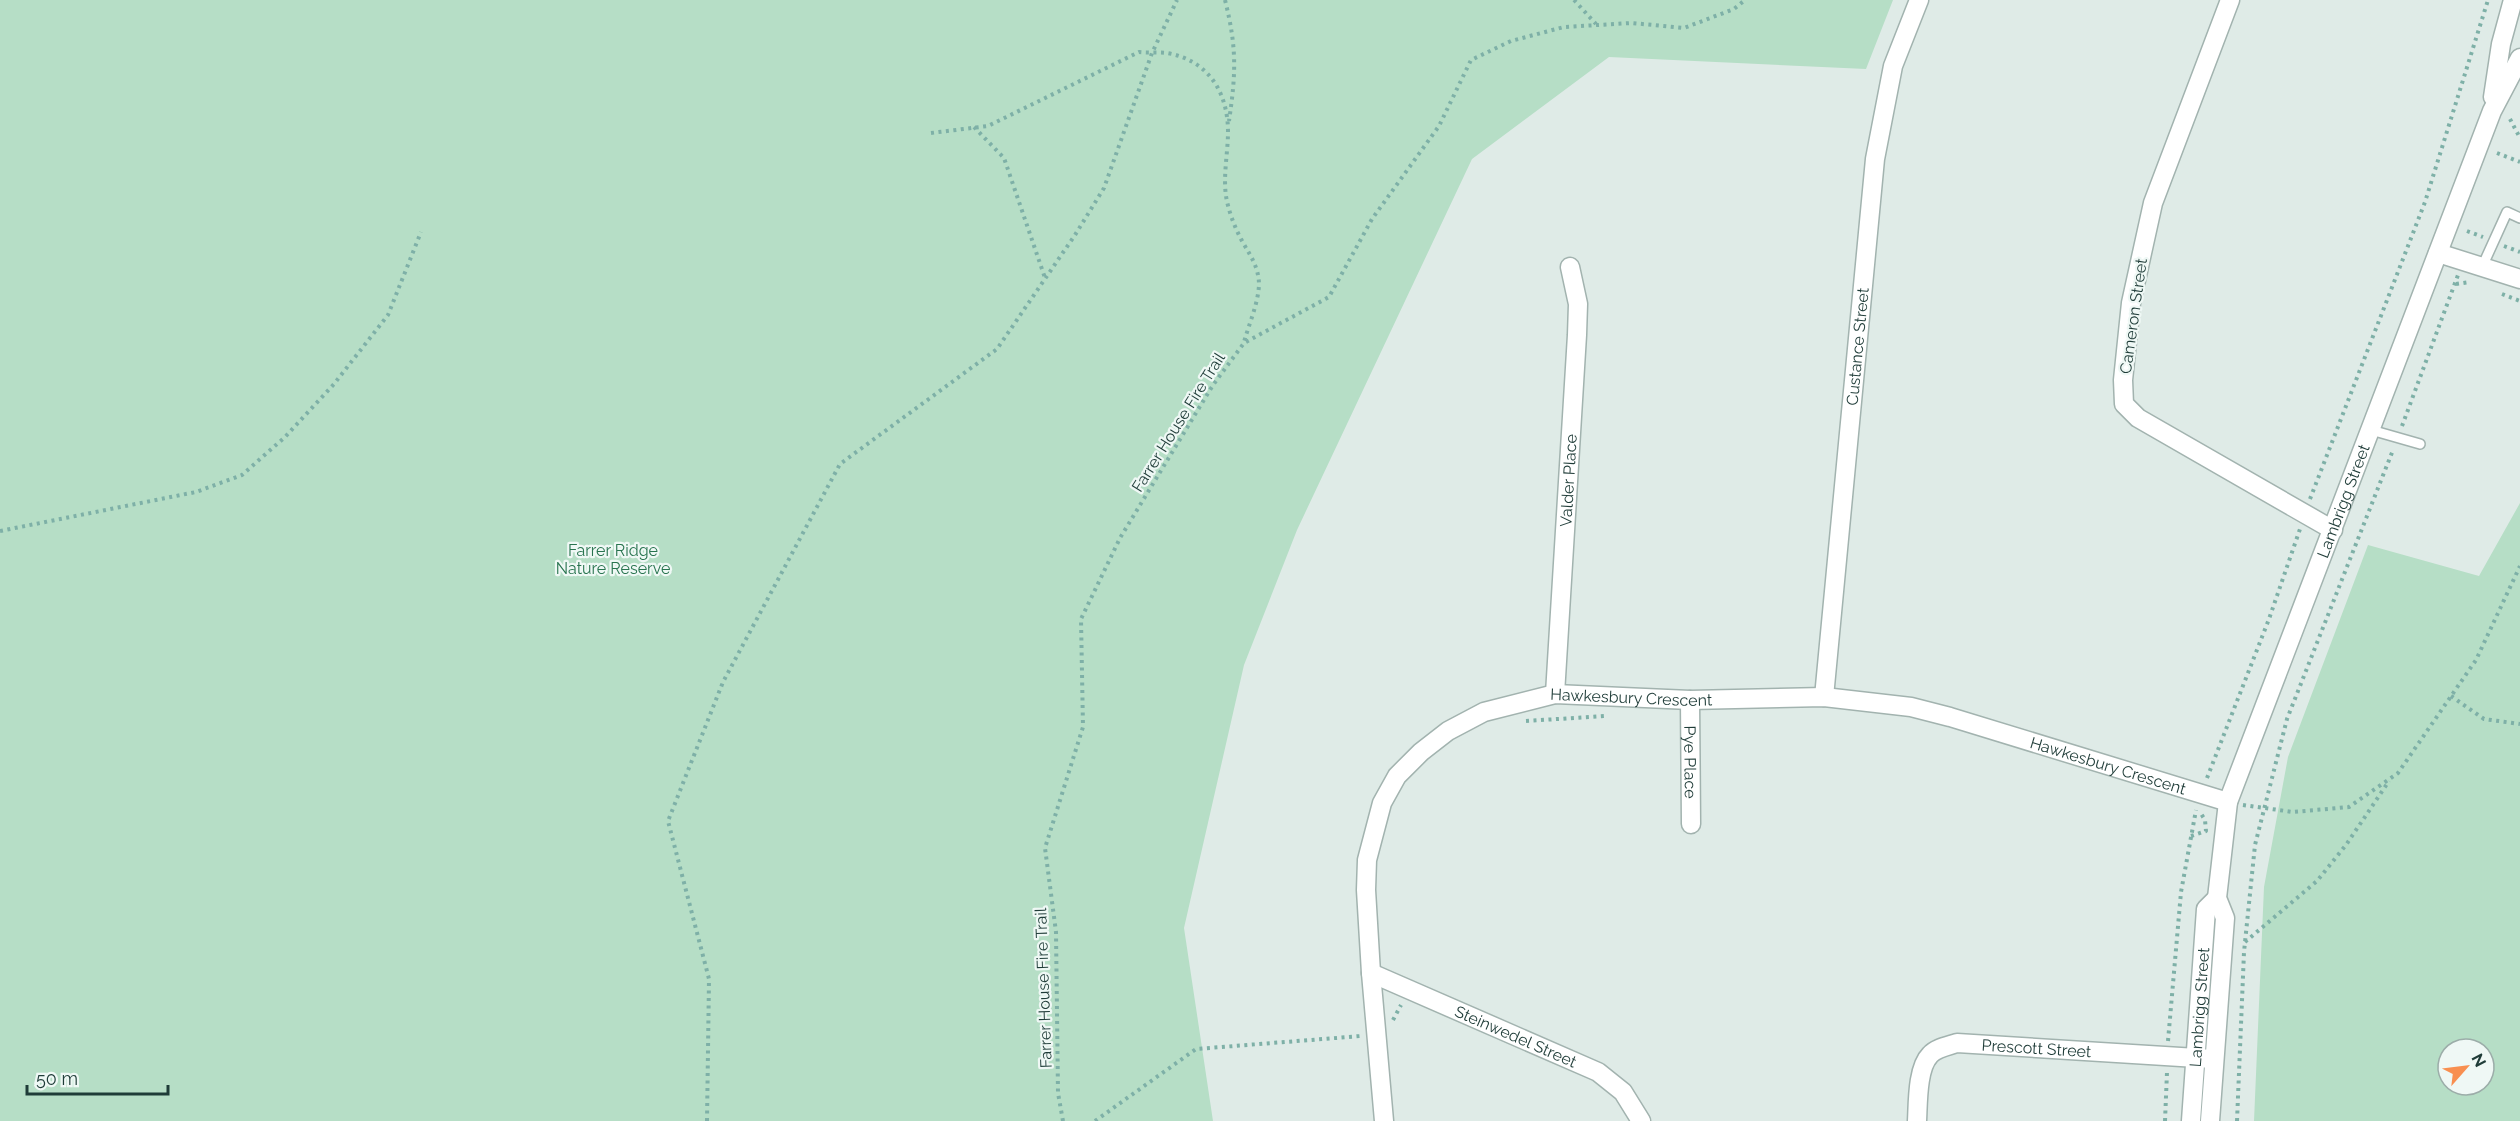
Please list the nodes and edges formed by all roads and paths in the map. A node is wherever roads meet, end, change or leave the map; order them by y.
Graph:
1 (1177, 0) edge
2 (1225, 0) edge
3 (1574, 0) edge
4 (1745, 0) edge
5 (1919, 0) edge
6 (2230, 0) edge
7 (2513, 0) edge
8 (1596, 25) junction
9 (1152, 53) junction
10 (2520, 58) edge
11 (2492, 111) junction
12 (2513, 111) dead end
13 (2510, 119) junction
14 (974, 128) junction
15 (2506, 130) dead end
16 (1228, 131) junction
17 (931, 133) dead end
18 (2520, 138) edge
19 (2501, 142) dead end
20 (2497, 153) junction
21 (2520, 162) edge
22 (2493, 163) dead end
23 (2520, 218) edge
24 (2468, 225) dead end
25 (421, 232) dead end
26 (2438, 253) junction
27 (2462, 261) junction
28 (1570, 267) dead end
29 (2482, 267) junction
30 (1045, 279) junction
31 (2520, 279) edge
32 (1244, 343) junction
33 (2371, 430) junction
34 (2398, 438) junction
35 (2420, 444) dead end
36 (2333, 530) junction
37 (0, 531) edge
38 (2520, 566) edge
39 (1555, 694) junction
40 (2451, 696) junction
41 (1824, 697) junction
42 (1690, 700) junction
43 (2520, 724) edge
44 (2390, 778) junction
45 (2228, 802) junction
46 (2264, 808) junction
47 (1691, 824) dead end
48 (2217, 898) junction
49 (2245, 943) junction
50 (1371, 973) junction
51 (1376, 1035) junction
52 (2194, 1058) junction
53 (2213, 1059) junction
54 (707, 1121) edge
55 (1063, 1121) edge
56 (1095, 1121) edge
57 (1384, 1121) edge
58 (1641, 1121) edge
59 (1917, 1121) edge
60 (2191, 1121) edge
61 (2210, 1121) edge
62 (2237, 1121) edge

1 - 9 path
2 - 16 path
3 - 8 path
4 - 8 path, Farrer House Fire Trail
5 - 41 street, Custance Street
6 - 36 street, Cameron Street
7 - 11 street, Lambrigg Street
8 - 32 path, Farrer House Fire Trail
9 - 14 path
9 - 16 path
9 - 30 path
10 - 11 street, Lambrigg Street
11 - 26 street, Lambrigg Street
12 - 13 path
13 - 15 path
13 - 18 path
14 - 17 path
14 - 30 path
16 - 32 path
19 - 20 path
20 - 21 path
20 - 22 path
23 - 29 lane
24 - 27 path
25 - 37 path
26 - 27 street
26 - 33 street, Lambrigg Street
27 - 29 street
27 - 34 path
28 - 39 street, Valder Place
29 - 31 street
30 - 54 path
32 - 55 path, Farrer House Fire Trail
33 - 34 lane
33 - 36 street, Lambrigg Street
34 - 35 lane
34 - 46 path
36 - 45 street, Lambrigg Street
38 - 40 path
39 - 42 street, Hawkesbury Crescent
39 - 50 street, Hawkesbury Crescent
40 - 43 path
40 - 44 path
41 - 42 street, Hawkesbury Crescent
41 - 45 street, Hawkesbury Crescent
42 - 47 street, Pye Place
44 - 46 path
44 - 49 path
45 - 46 path
45 - 48 street, Lambrigg Street
46 - 49 path
48 - 52 street, Lambrigg Street
48 - 53 street, Lambrigg Street
49 - 62 path
50 - 51 street, Hawkesbury Crescent
50 - 58 street, Steinwedel Street
51 - 56 path
51 - 57 street, Hawkesbury Crescent
52 - 53 street, Prescott Street
52 - 59 street, Prescott Street
52 - 60 street, Lambrigg Street
53 - 61 street, Lambrigg Street

